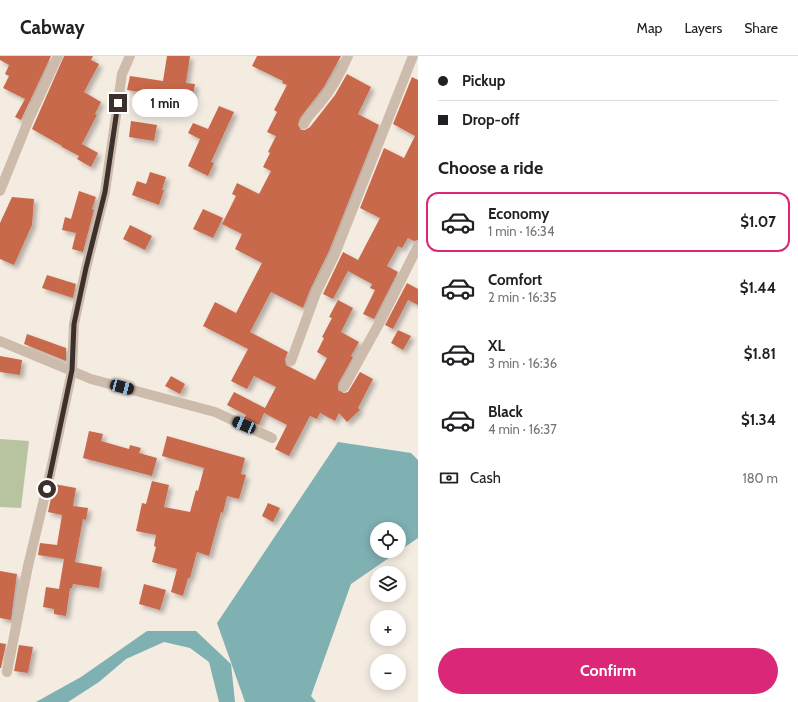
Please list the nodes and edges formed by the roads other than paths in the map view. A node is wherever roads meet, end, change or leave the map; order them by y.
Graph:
1 (58, 56) edge
2 (130, 56) edge
3 (348, 56) edge
4 (413, 56) edge
5 (304, 124) dead end
6 (0, 191) edge
7 (418, 246) edge
8 (0, 341) edge
9 (291, 361) dead end
10 (72, 370) junction
11 (344, 387) dead end
12 (272, 438) dead end
13 (7, 672) dead end

1 - 6 street
2 - 10 street
3 - 5 street
4 - 9 street
7 - 11 street
8 - 10 street
10 - 12 street
10 - 13 street

